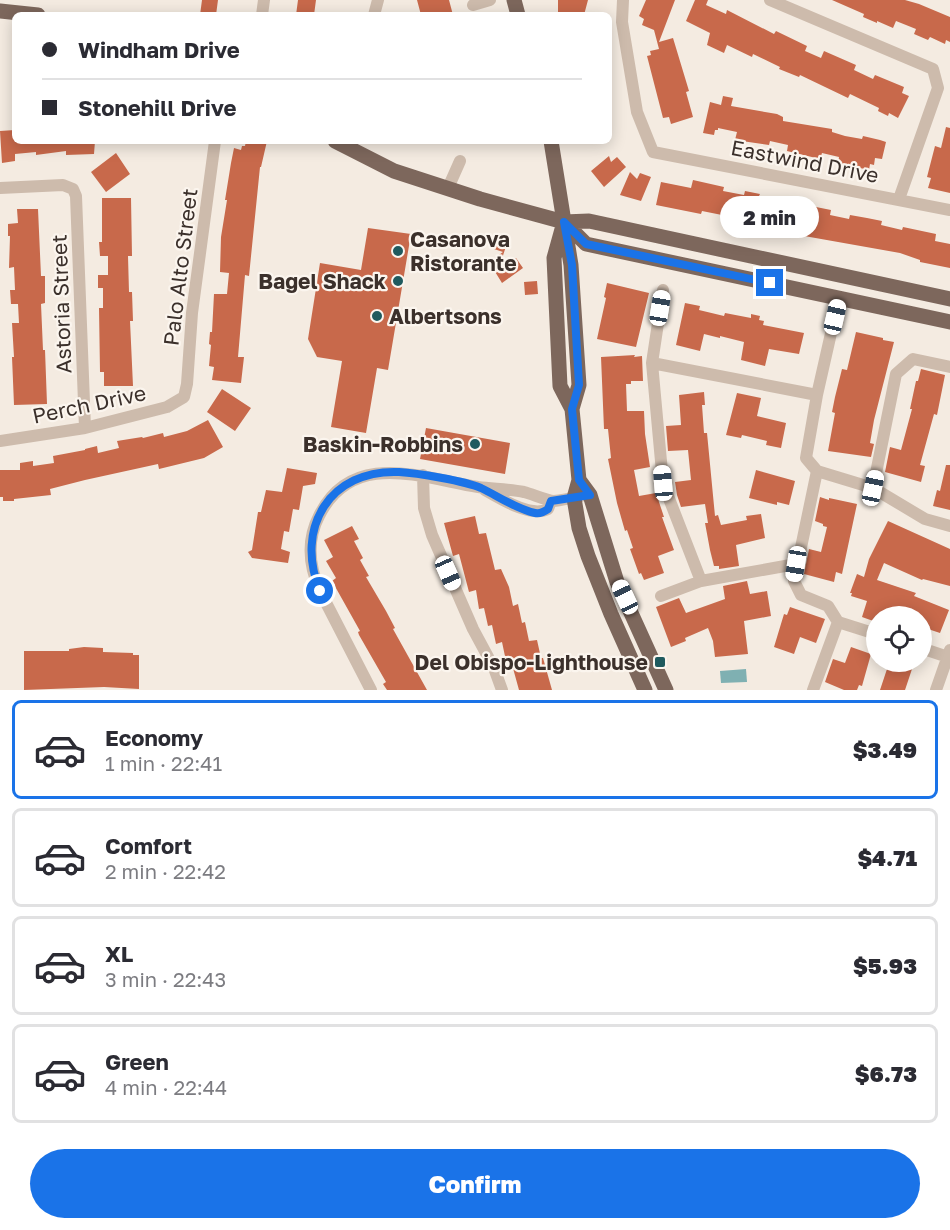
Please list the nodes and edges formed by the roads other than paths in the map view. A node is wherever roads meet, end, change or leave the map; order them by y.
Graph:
1 (490, 0) edge
2 (623, 0) edge
3 (770, 0) edge
4 (473, 6) dead end
5 (0, 10) edge
6 (15, 12) edge
7 (215, 144) edge
8 (341, 144) edge
9 (551, 144) edge
10 (460, 161) dead end
11 (0, 188) edge
12 (448, 188) junction
13 (899, 199) junction
14 (950, 210) edge
15 (564, 222) junction
16 (870, 281) junction
17 (663, 290) dead end
18 (839, 298) junction
19 (950, 299) edge
20 (950, 322) edge
21 (652, 363) junction
22 (950, 367) edge
23 (817, 395) junction
24 (184, 397) joint
25 (85, 428) junction
26 (0, 441) edge
27 (817, 471) junction
28 (423, 475) junction
29 (579, 480) junction
30 (479, 487) junction
31 (873, 488) junction
32 (590, 495) junction
33 (574, 498) junction
34 (551, 501) junction
35 (950, 526) edge
36 (796, 564) junction
37 (701, 581) junction
38 (661, 596) dead end
39 (838, 622) junction
40 (866, 631) edge
41 (932, 650) edge
42 (949, 653) edge
43 (370, 690) edge
44 (502, 690) edge
45 (645, 690) edge
46 (666, 690) edge
47 (813, 690) edge
48 (936, 690) edge

1 - 4 street
2 - 13 street, Eastwind Drive
3 - 13 street
5 - 6 main road
7 - 24 street, Palo Alto Street
8 - 12 main road
9 - 15 main road
10 - 12 street
11 - 25 street, Astoria Street
12 - 15 main road
13 - 14 street, Eastwind Drive
15 - 16 main road
15 - 18 main road
15 - 29 main road
16 - 18 main road
16 - 19 main road
17 - 21 street
18 - 20 main road
18 - 23 street
21 - 23 street
21 - 37 street
22 - 31 street
23 - 27 street
24 - 25 street, Perch Drive
25 - 26 street, Perch Drive
27 - 31 street
27 - 36 street
28 - 30 street
28 - 43 street
28 - 44 street
29 - 32 main road
29 - 33 main road
30 - 34 street
30 - 34 street
31 - 35 street
32 - 33 street
32 - 46 main road
33 - 34 street
33 - 45 main road
36 - 37 street
36 - 39 street
37 - 38 street
39 - 40 street
39 - 47 street
41 - 42 street
42 - 48 street

